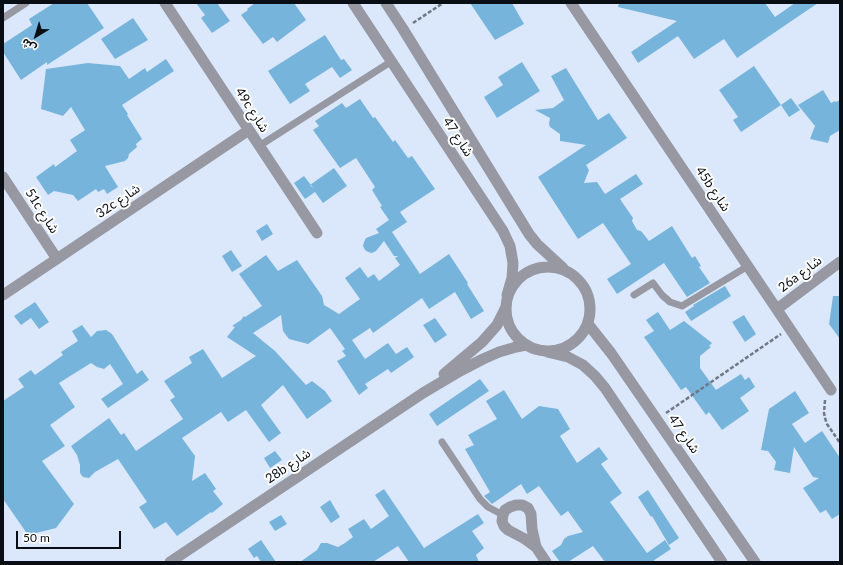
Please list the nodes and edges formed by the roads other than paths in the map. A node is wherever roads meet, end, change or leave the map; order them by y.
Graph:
1 (26, 3) edge
2 (165, 3) edge
3 (353, 3) edge
4 (386, 3) edge
5 (571, 3) edge
6 (3, 18) edge
7 (392, 61) junction
8 (249, 130) junction
9 (259, 146) junction
10 (3, 178) edge
11 (317, 233) dead end
12 (57, 259) junction
13 (840, 262) edge
14 (748, 266) junction
15 (563, 268) junction
16 (3, 295) edge
17 (507, 295) junction
18 (634, 295) dead end
19 (505, 309) junction
20 (777, 309) junction
21 (588, 324) junction
22 (526, 346) junction
23 (547, 352) junction
24 (829, 387) road end
25 (423, 393) junction
26 (442, 442) dead end
27 (503, 515) junction
28 (536, 547) junction
29 (170, 562) edge
30 (546, 562) edge
31 (722, 562) edge
32 (755, 562) edge

1 - 6 lane
2 - 8 street, 49c شارع
3 - 7 street, شارع 47
4 - 15 street, شارع 47
5 - 14 street, 45b شارع
7 - 9 lane
7 - 17 street, شارع 47
8 - 9 street, 49c شارع
8 - 12 street, 32c شارع
9 - 11 street, 49c شارع
10 - 12 street, 51c شارع
12 - 16 street, 32c شارع
13 - 20 street, 26a شارع
14 - 18 lane
14 - 20 street, 45b شارع
15 - 17 street
15 - 21 street
17 - 19 street
19 - 22 street
19 - 25 street, 28b شارع
20 - 24 street, 45b شارع
21 - 23 street
21 - 32 street, شارع 47
22 - 23 street
22 - 25 street, 28b شارع
23 - 31 street
25 - 29 street, 28b شارع
26 - 27 lane
27 - 28 street
27 - 28 street
28 - 30 street

